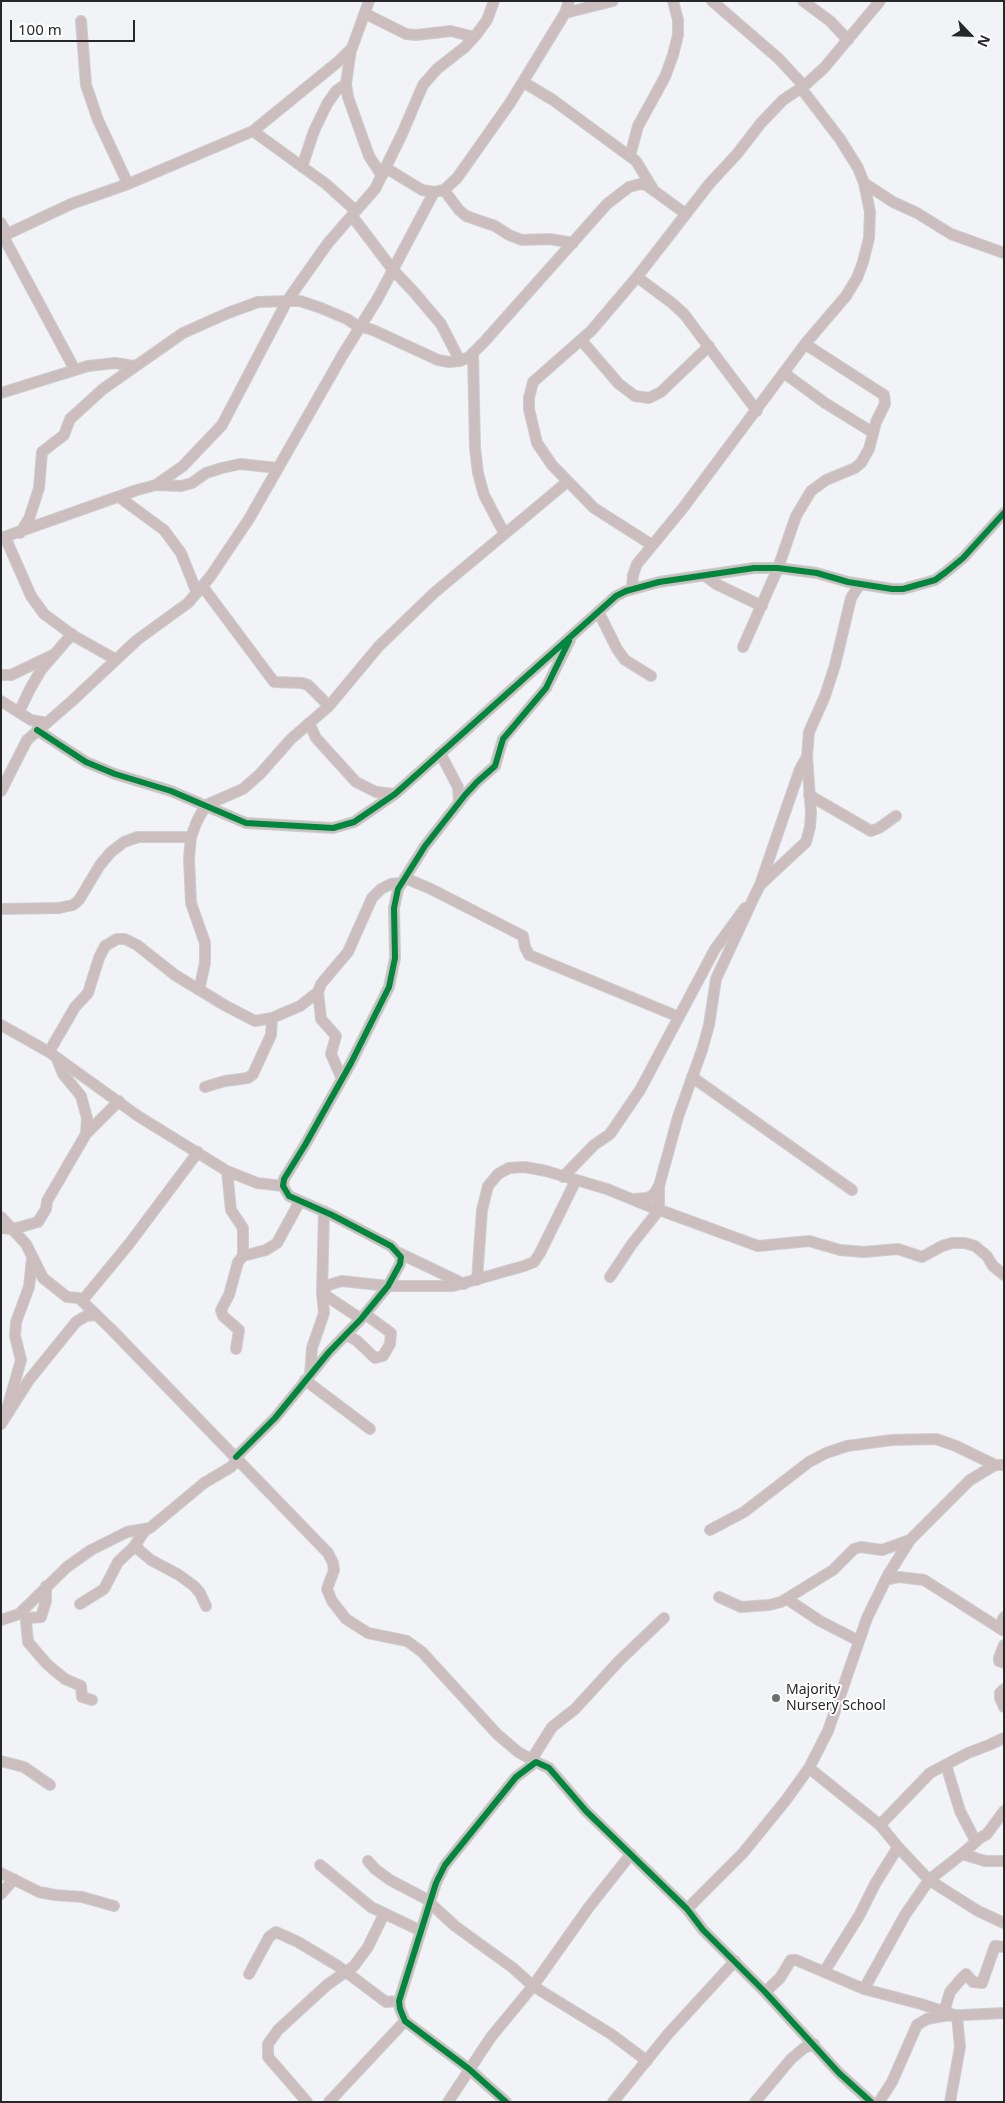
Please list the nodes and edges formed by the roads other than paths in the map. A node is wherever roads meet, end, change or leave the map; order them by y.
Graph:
1 (370, 1) edge
2 (494, 1) edge
3 (569, 1) edge
4 (613, 1) edge
5 (673, 1) edge
6 (712, 1) edge
7 (803, 1) edge
8 (880, 1) edge
9 (565, 13) junction
10 (366, 14) junction
11 (81, 21) dead end
12 (474, 37) junction
13 (848, 40) junction
14 (352, 48) junction
15 (523, 82) junction
16 (346, 84) junction
17 (802, 87) junction
18 (253, 131) junction
19 (630, 156) junction
20 (302, 167) junction
21 (384, 172) junction
22 (864, 183) junction
23 (128, 184) junction
24 (654, 189) junction
25 (439, 191) junction
26 (354, 214) junction
27 (686, 214) junction
28 (1, 223) edge
29 (4, 236) edge
30 (572, 243) junction
31 (1004, 253) edge
32 (393, 270) junction
33 (637, 277) junction
34 (288, 301) junction
35 (360, 327) junction
36 (581, 340) junction
37 (805, 344) junction
38 (709, 346) junction
39 (473, 353) junction
40 (460, 361) junction
41 (134, 366) junction
42 (75, 370) junction
43 (784, 373) junction
44 (1, 393) edge
45 (757, 411) junction
46 (872, 432) junction
47 (278, 468) junction
48 (567, 482) junction
49 (156, 485) junction
50 (119, 497) junction
51 (1004, 513) edge
52 (20, 532) junction
53 (504, 534) junction
54 (3, 538) edge
55 (652, 545) junction
56 (778, 568) junction
57 (704, 575) junction
58 (848, 582) junction
59 (860, 584) junction
60 (632, 588) junction
61 (200, 590) junction
62 (851, 598) junction
63 (762, 606) junction
64 (599, 612) junction
65 (72, 634) junction
66 (572, 637) junction
67 (743, 647) dead end
68 (54, 654) junction
69 (115, 660) junction
70 (1, 675) edge
71 (651, 676) dead end
72 (1, 701) edge
73 (329, 706) junction
74 (19, 712) junction
75 (47, 723) junction
76 (309, 723) junction
77 (37, 730) junction
78 (440, 753) junction
79 (807, 756) junction
80 (1, 791) edge
81 (395, 794) junction
82 (809, 795) junction
83 (459, 803) junction
84 (206, 806) junction
85 (896, 816) dead end
86 (191, 837) junction
87 (403, 881) junction
88 (760, 885) junction
89 (754, 897) junction
90 (1, 909) edge
91 (199, 990) junction
92 (318, 992) junction
93 (678, 1017) junction
94 (272, 1018) junction
95 (1, 1025) edge
96 (53, 1056) junction
97 (692, 1077) junction
98 (342, 1079) junction
99 (205, 1087) dead end
100 (119, 1101) junction
101 (86, 1134) junction
102 (198, 1152) junction
103 (227, 1170) junction
104 (563, 1176) junction
105 (576, 1180) junction
106 (283, 1186) junction
107 (659, 1186) junction
108 (852, 1190) dead end
109 (634, 1199) junction
110 (300, 1201) junction
111 (659, 1210) junction
112 (324, 1211) junction
113 (1, 1217) edge
114 (1, 1228) edge
115 (13, 1229) junction
116 (398, 1253) junction
117 (243, 1256) junction
118 (32, 1259) junction
119 (420, 1263) junction
120 (396, 1270) junction
121 (1004, 1275) edge
122 (610, 1276) dead end
123 (477, 1280) junction
124 (464, 1284) junction
125 (388, 1286) junction
126 (322, 1293) junction
127 (82, 1302) junction
128 (96, 1315) junction
129 (363, 1317) junction
130 (346, 1335) junction
131 (236, 1349) dead end
132 (307, 1378) junction
133 (3, 1420) edge
134 (370, 1429) dead end
135 (237, 1458) junction
136 (999, 1465) edge
137 (146, 1529) junction
138 (710, 1530) dead end
139 (910, 1540) junction
140 (136, 1544) junction
141 (886, 1580) junction
142 (46, 1586) junction
143 (719, 1597) dead end
144 (787, 1599) junction
145 (80, 1604) dead end
146 (206, 1606) dead end
147 (1004, 1617) edge
148 (664, 1618) dead end
149 (1, 1620) edge
150 (1001, 1629) edge
151 (858, 1641) junction
152 (1004, 1645) edge
153 (1004, 1663) edge
154 (1004, 1689) edge
155 (92, 1700) dead end
156 (1004, 1707) edge
157 (1004, 1738) edge
158 (534, 1760) junction
159 (1, 1761) edge
160 (946, 1764) junction
161 (809, 1768) junction
162 (50, 1785) dead end
163 (1004, 1811) edge
164 (880, 1825) junction
165 (976, 1842) junction
166 (898, 1847) junction
167 (631, 1854) junction
168 (962, 1854) junction
169 (368, 1861) dead end
170 (1004, 1861) edge
171 (320, 1865) dead end
172 (1, 1873) edge
173 (14, 1879) junction
174 (929, 1880) junction
175 (1, 1894) edge
176 (430, 1902) junction
177 (114, 1906) dead end
178 (687, 1909) junction
179 (384, 1914) junction
180 (1004, 1923) edge
181 (421, 1931) junction
182 (1004, 1947) edge
183 (736, 1961) junction
184 (824, 1972) junction
185 (344, 1973) junction
186 (249, 1974) dead end
187 (534, 1986) junction
188 (864, 1989) junction
189 (765, 1992) junction
190 (399, 2001) junction
191 (944, 2012) junction
192 (1004, 2013) edge
193 (956, 2016) junction
194 (405, 2021) junction
195 (814, 2044) junction
196 (647, 2061) junction
197 (469, 2068) junction
198 (307, 2102) edge
199 (329, 2102) edge
200 (448, 2102) edge
201 (506, 2102) edge
202 (613, 2102) edge
203 (755, 2102) edge
204 (871, 2102) edge
205 (879, 2102) edge
206 (950, 2102) edge

1 - 10 street
2 - 12 street
3 - 9 street
4 - 9 street
5 - 19 street
6 - 17 street
7 - 13 street
8 - 13 street
9 - 15 street
10 - 12 street
10 - 14 street
11 - 23 street
12 - 21 street
13 - 17 street
14 - 16 street
14 - 18 street
15 - 19 street
15 - 25 street
16 - 20 street
16 - 21 street
17 - 22 street
17 - 27 street
18 - 20 street
18 - 23 street
19 - 24 street
20 - 26 street
21 - 25 street
21 - 26 street
22 - 31 street
22 - 37 street
23 - 29 street
24 - 27 street
24 - 30 street
25 - 30 street
25 - 32 street
26 - 32 street
26 - 34 street
27 - 33 street
28 - 29 street
29 - 42 street
30 - 39 street
32 - 35 street
32 - 40 street
33 - 36 street
33 - 38 street
34 - 35 street
34 - 41 street
34 - 49 street
35 - 40 street
35 - 47 street
36 - 38 street
36 - 48 street
37 - 43 street
37 - 46 street
38 - 45 street
39 - 40 street
39 - 53 street
41 - 42 street
41 - 52 street
42 - 44 street
43 - 45 street
43 - 46 street
45 - 55 street
46 - 56 street
47 - 49 street
47 - 61 street
48 - 53 street
48 - 55 street
49 - 50 street
50 - 52 street
50 - 61 street
51 - 59 street
52 - 54 street
53 - 73 street
54 - 65 street
55 - 60 street
56 - 57 street
56 - 58 street
56 - 63 street
57 - 60 street
57 - 63 street
58 - 59 street
58 - 62 street
59 - 62 street
60 - 64 street
61 - 69 street
61 - 73 street
62 - 79 street
63 - 67 street
64 - 66 street
64 - 71 street
65 - 68 street
65 - 69 street
66 - 78 street
66 - 83 street
68 - 70 street
68 - 74 street
69 - 75 street
72 - 74 street
73 - 76 street
74 - 75 street
75 - 77 street
76 - 81 street
76 - 84 street
77 - 80 street
77 - 84 street
78 - 81 street
78 - 83 street
79 - 82 street
79 - 88 street
81 - 84 street
82 - 85 street
82 - 88 street
83 - 87 street
84 - 86 street
86 - 90 street
86 - 91 street
87 - 92 street
87 - 93 street
87 - 98 street
88 - 89 street
89 - 93 street
89 - 97 street
91 - 94 street
91 - 96 street
92 - 94 street
92 - 98 street
93 - 104 street
94 - 99 street
95 - 96 street
96 - 100 street
96 - 101 street
97 - 107 street
97 - 108 street
98 - 106 street
100 - 101 street
100 - 102 street
101 - 115 street
102 - 103 street
102 - 127 street
103 - 106 street
103 - 117 street
104 - 105 street
104 - 123 street
105 - 109 street
105 - 123 street
106 - 110 street
107 - 109 street
107 - 111 street
109 - 111 street
110 - 112 street
110 - 117 street
111 - 121 street
111 - 122 street
112 - 116 street
112 - 126 street
113 - 115 street
114 - 115 street
115 - 118 street
116 - 119 street
116 - 120 street
117 - 131 street
118 - 127 street
118 - 133 street
119 - 120 street
119 - 124 street
120 - 125 street
123 - 124 street
124 - 125 street
125 - 126 street
125 - 129 street
126 - 129 street
126 - 132 street
127 - 128 street
128 - 133 street
128 - 135 street
129 - 130 street
129 - 130 street
130 - 132 street
132 - 134 street
132 - 135 street
135 - 137 street
135 - 158 street
136 - 138 street
136 - 139 street
137 - 140 street
137 - 142 street
139 - 141 street
139 - 144 street
140 - 145 street
140 - 146 street
141 - 150 street
141 - 151 street
142 - 149 street
142 - 155 street
143 - 144 street
144 - 151 street
147 - 150 street
148 - 158 street
151 - 161 street
152 - 153 street
154 - 156 street
157 - 160 street
158 - 167 street
158 - 176 street
159 - 162 street
160 - 164 street
160 - 165 street
161 - 164 street
161 - 178 street
163 - 165 street
164 - 166 street
165 - 168 street
166 - 174 street
166 - 184 street
167 - 178 street
167 - 187 street
168 - 170 street
168 - 174 street
169 - 176 street
171 - 179 street
172 - 173 street
173 - 175 street
173 - 177 street
174 - 180 street
174 - 188 street
176 - 181 street
176 - 187 street
178 - 183 street
179 - 181 street
179 - 185 street
181 - 190 street
182 - 191 street
183 - 189 street
183 - 196 street
184 - 188 street
184 - 189 street
185 - 186 street
185 - 190 street
185 - 198 street
187 - 196 street
187 - 197 street
188 - 191 street
189 - 195 street
190 - 194 street
191 - 193 street
192 - 193 street
193 - 205 street
193 - 206 street
194 - 197 street
194 - 199 street
195 - 203 street
195 - 204 street
196 - 202 street
197 - 200 street
197 - 201 street

